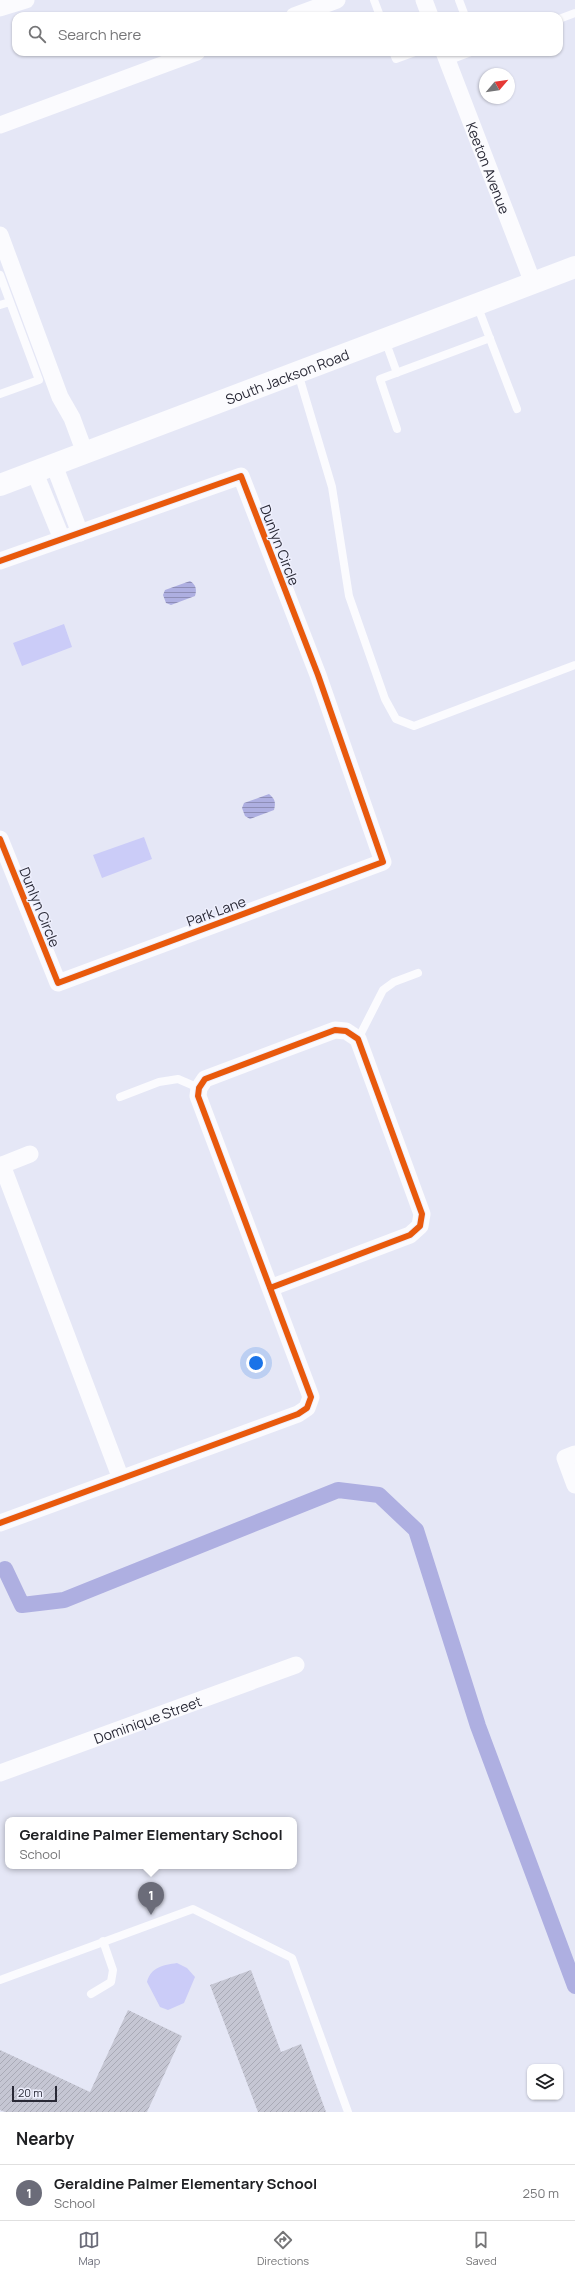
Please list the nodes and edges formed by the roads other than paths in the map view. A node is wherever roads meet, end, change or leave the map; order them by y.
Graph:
1 (26, 0) edge
2 (337, 0) edge
3 (374, 0) edge
4 (424, 0) edge
5 (459, 0) edge
6 (2, 5) edge
7 (305, 12) edge
8 (378, 12) edge
9 (428, 12) edge
10 (464, 12) edge
11 (575, 13) edge
12 (563, 18) edge
13 (186, 56) edge
14 (395, 56) edge
15 (404, 56) edge
16 (446, 56) edge
17 (0, 125) edge
18 (0, 235) edge
19 (575, 267) edge
20 (0, 275) edge
21 (533, 283) junction
22 (10, 302) junction
23 (477, 304) junction
24 (0, 305) edge
25 (490, 338) junction
26 (385, 340) junction
27 (297, 372) junction
28 (396, 373) junction
29 (0, 394) edge
30 (517, 409) dead end
31 (397, 428) dead end
32 (85, 454) junction
33 (44, 469) junction
34 (0, 485) edge
35 (80, 533) junction
36 (62, 539) junction
37 (0, 562) edge
38 (575, 665) edge
39 (0, 839) edge
40 (383, 862) joint
41 (418, 973) dead end
42 (58, 983) joint
43 (358, 1039) junction
44 (199, 1088) junction
45 (120, 1097) dead end
46 (30, 1154) dead end
47 (1, 1166) edge
48 (270, 1288) junction
49 (570, 1456) edge
50 (121, 1479) junction
51 (575, 1485) edge
52 (0, 1523) edge
53 (296, 1665) dead end
54 (0, 1773) edge
55 (103, 1941) junction
56 (0, 1980) edge
57 (91, 1994) dead end
58 (348, 2112) edge

1 - 6 street
2 - 7 street
3 - 8 lane
4 - 9 street
5 - 10 lane
11 - 12 lane
13 - 17 street
14 - 15 lane
16 - 21 street, Keeton Avenue
18 - 32 street
19 - 21 main road, South Jackson Road
20 - 22 lane
21 - 23 main road, South Jackson Road
22 - 24 lane
22 - 29 lane
23 - 25 lane
23 - 26 main road, South Jackson Road
25 - 28 lane
25 - 30 lane
26 - 27 main road, South Jackson Road
26 - 28 lane
27 - 32 main road, South Jackson Road
27 - 38 lane
28 - 31 lane
32 - 33 main road, South Jackson Road
33 - 34 main road, South Jackson Road
33 - 35 street
33 - 36 street
35 - 36 street, Dunlyn Circle
35 - 40 street, Dunlyn Circle
36 - 37 street, Dunlyn Circle
39 - 42 street, Dunlyn Circle
40 - 42 street, Park Lane
41 - 43 lane
43 - 44 street
43 - 48 street
44 - 45 lane
44 - 48 street
46 - 47 street
47 - 50 street
48 - 50 street
49 - 51 street
50 - 52 street
53 - 54 street, Dominique Street
55 - 56 lane
55 - 57 lane
55 - 58 lane

